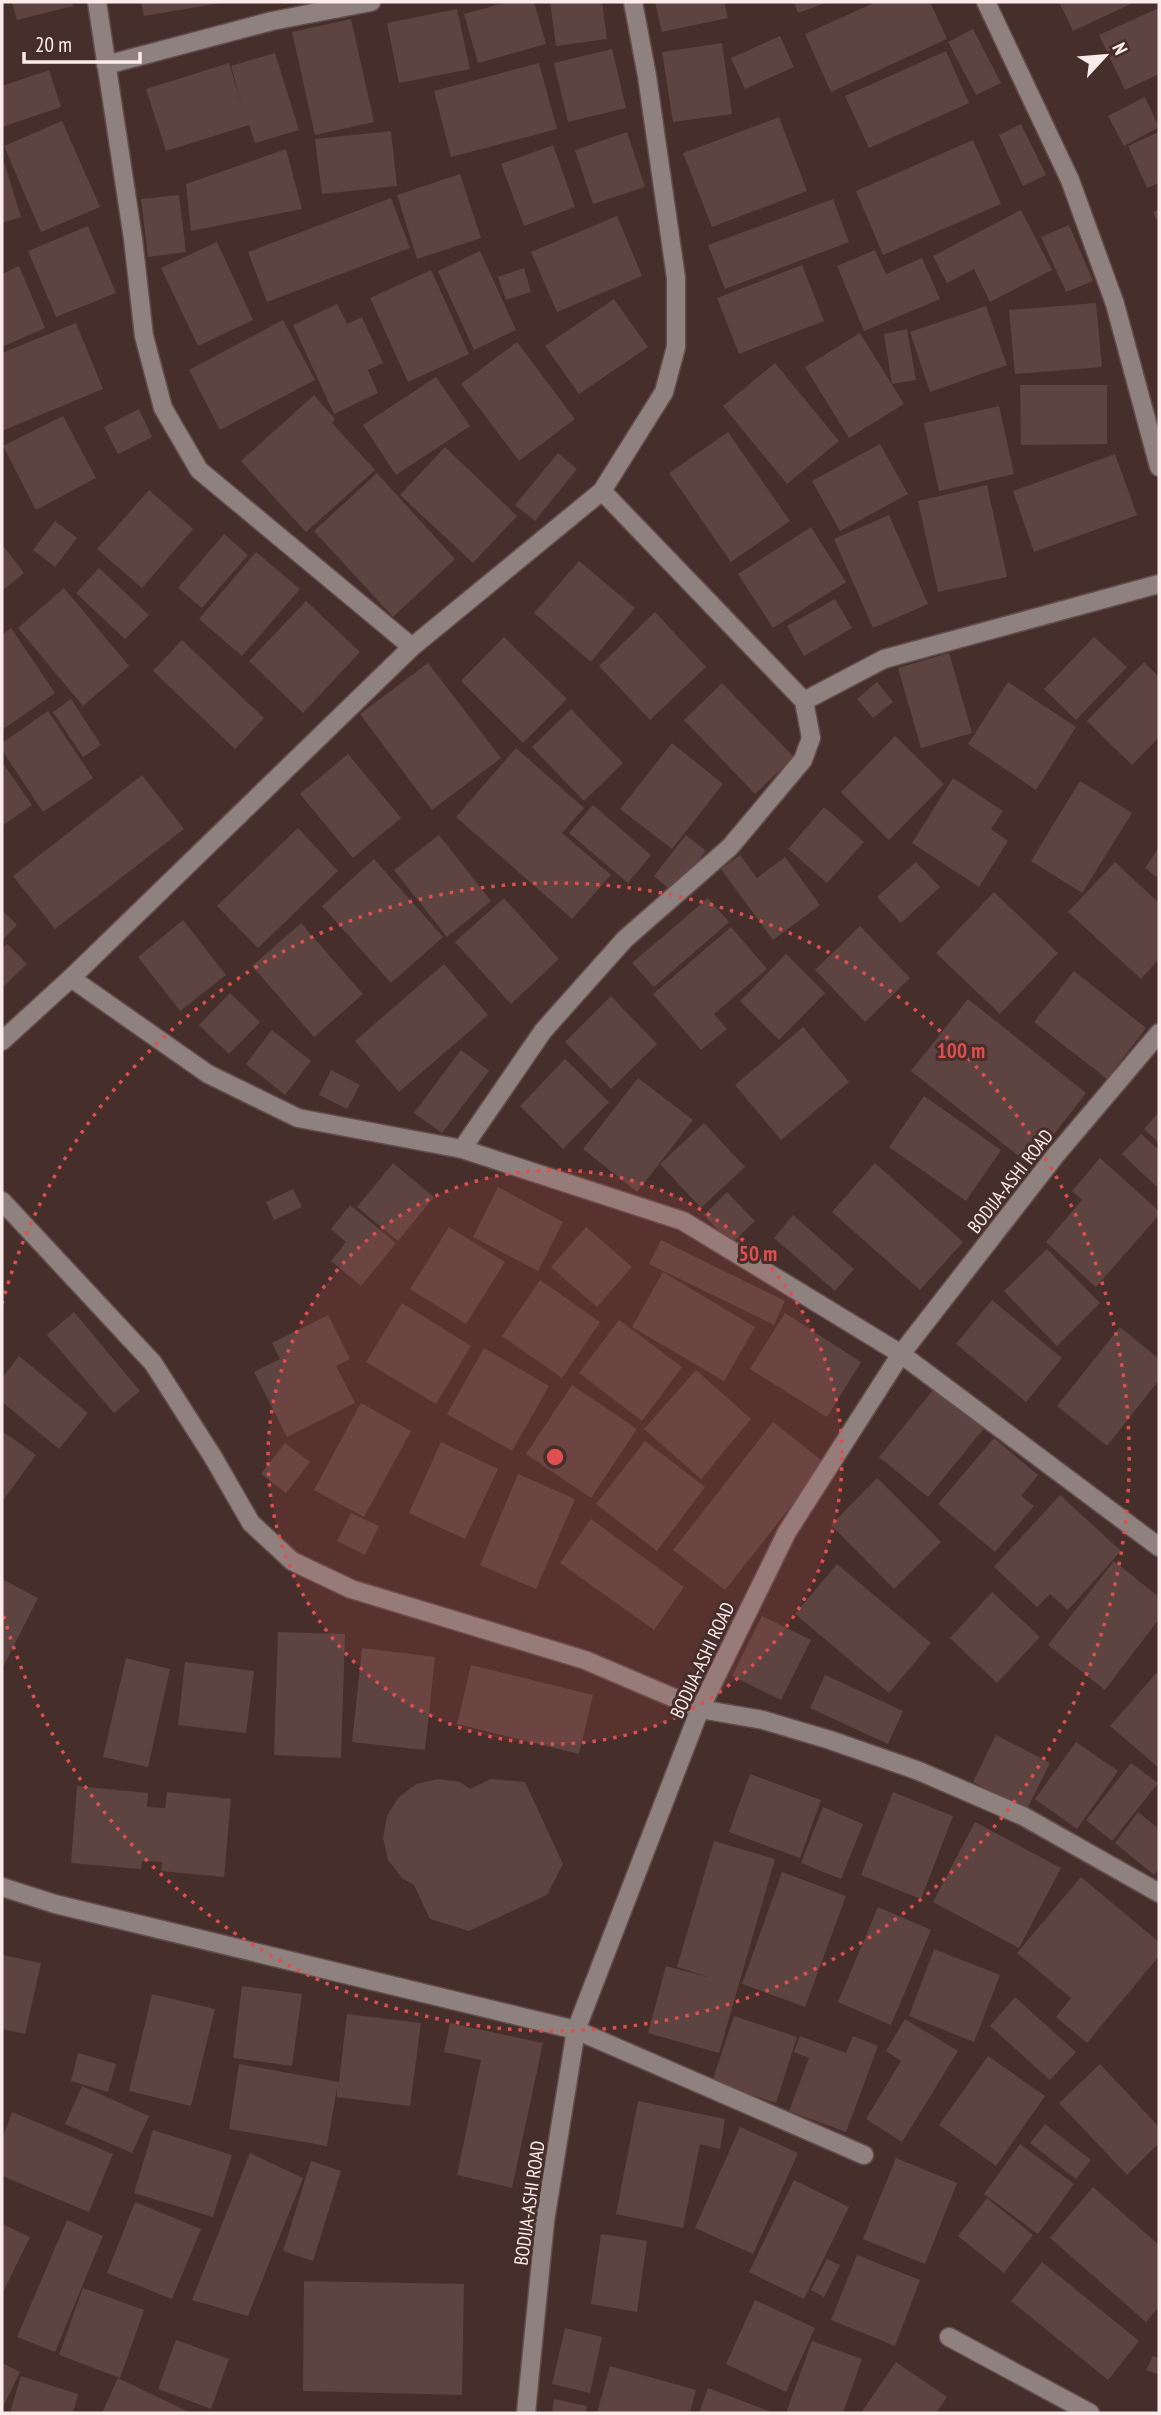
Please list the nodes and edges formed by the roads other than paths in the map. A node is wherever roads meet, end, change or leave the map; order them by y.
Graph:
1 (97, 2) edge
2 (371, 2) edge
3 (633, 2) edge
4 (986, 2) edge
5 (106, 65) junction
6 (1159, 467) edge
7 (602, 491) junction
8 (1159, 584) edge
9 (412, 646) junction
10 (804, 701) junction
11 (72, 978) junction
12 (1159, 1033) edge
13 (2, 1041) edge
14 (462, 1149) junction
15 (2, 1201) edge
16 (901, 1354) junction
17 (1159, 1547) edge
18 (700, 1709) junction
19 (2, 1887) edge
20 (1159, 1893) edge
21 (576, 2030) junction
22 (864, 2155) dead end
23 (949, 2337) dead end
24 (526, 2413) edge
25 (1090, 2413) edge

1 - 5 street
2 - 5 street
3 - 7 street
4 - 6 street
5 - 9 street
7 - 9 street
7 - 10 street
8 - 10 street
9 - 11 street
10 - 14 street
11 - 13 street
11 - 14 street
12 - 16 street, BODIJA-ASHI ROAD
14 - 16 street
15 - 18 street
16 - 17 street
16 - 18 street, BODIJA-ASHI ROAD
18 - 20 street
18 - 21 street, BODIJA-ASHI ROAD
19 - 21 street
21 - 22 street
21 - 24 street, BODIJA-ASHI ROAD
23 - 25 street

